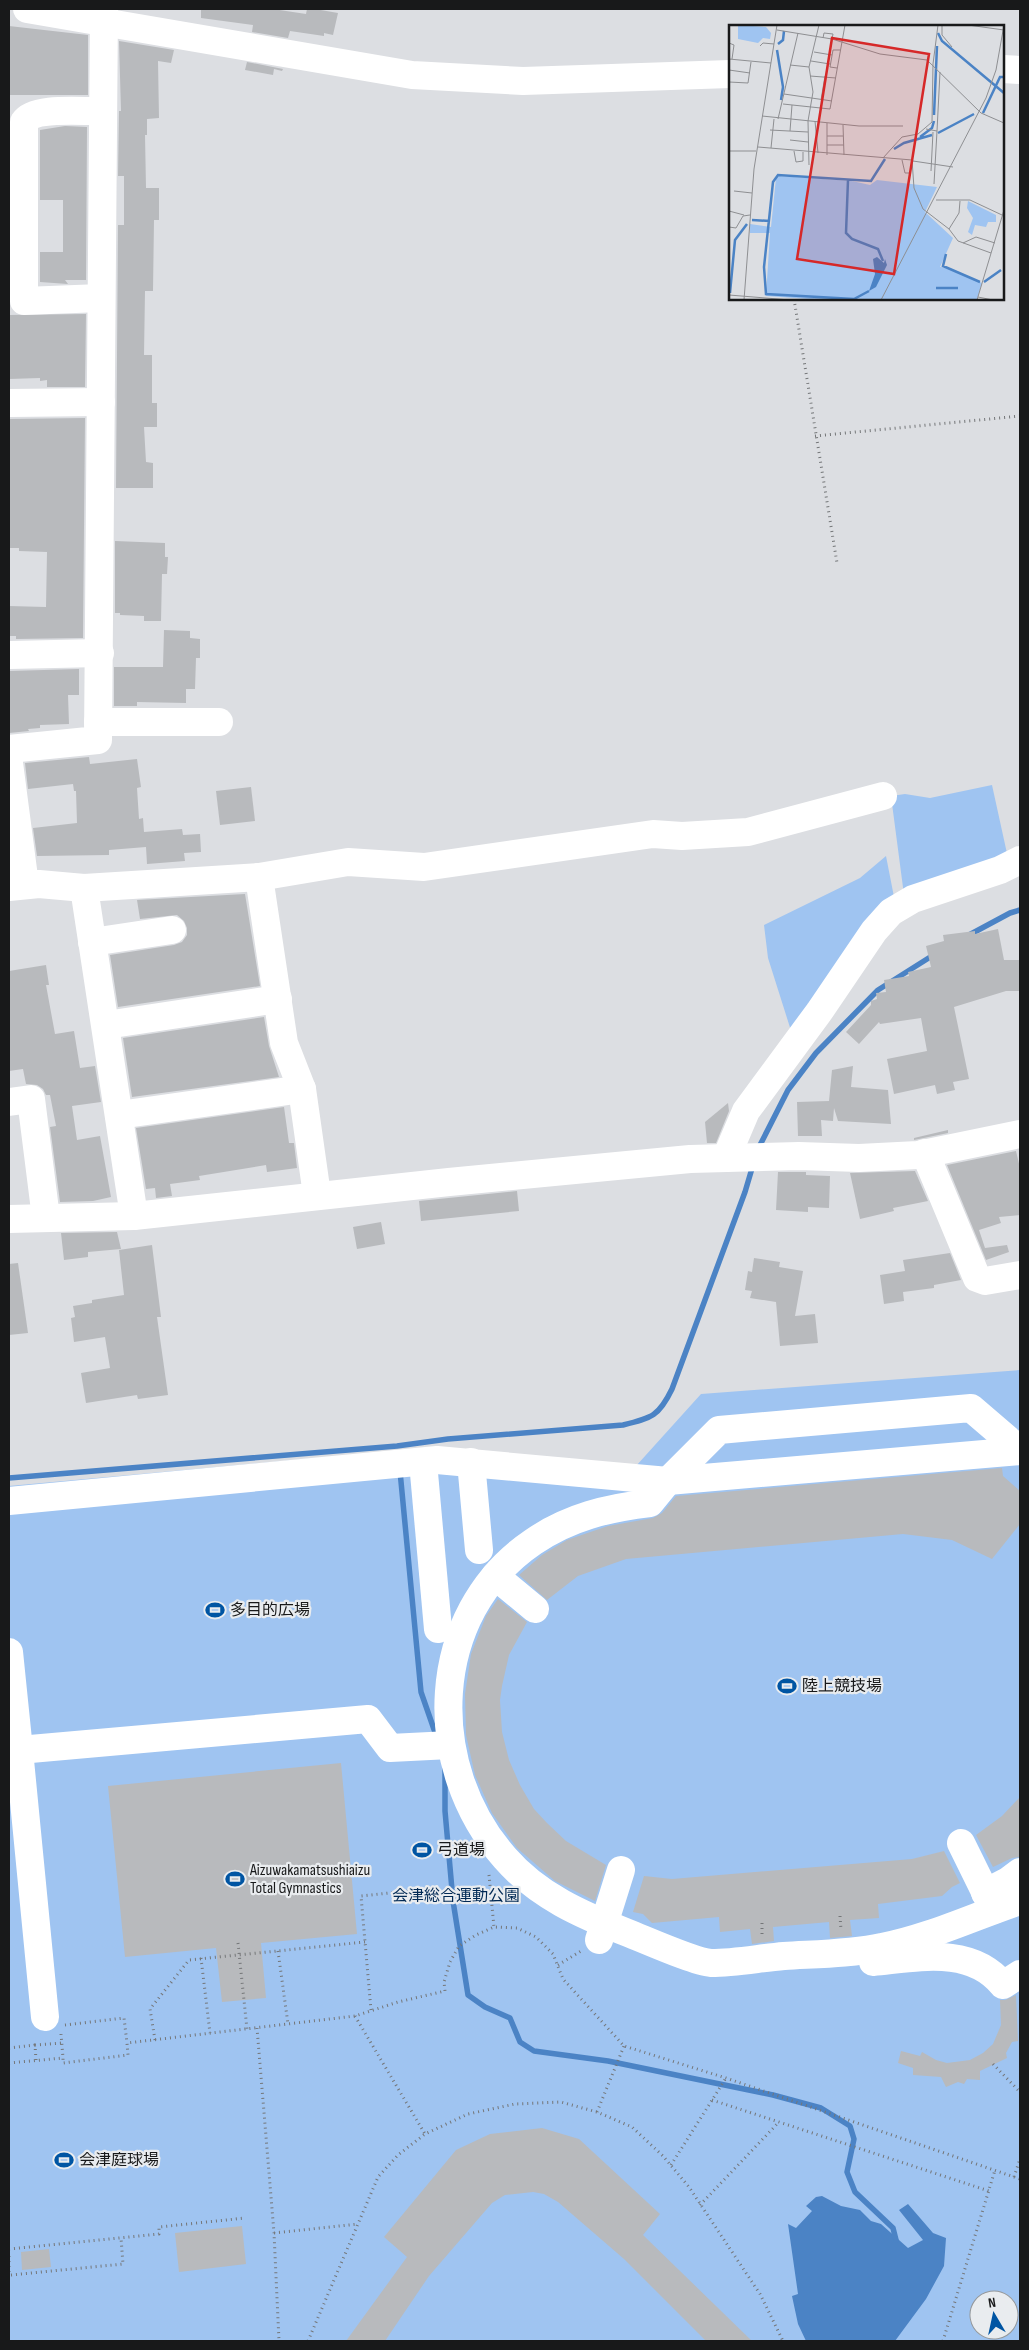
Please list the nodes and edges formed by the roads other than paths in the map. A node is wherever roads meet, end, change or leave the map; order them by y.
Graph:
1 (27, 9) edge
2 (103, 16) edge
3 (1004, 68) edge
4 (1020, 70) edge
5 (729, 74) edge
6 (102, 112) junction
7 (16, 172) edge
8 (16, 272) edge
9 (102, 298) junction
10 (101, 402) junction
11 (9, 403) edge
12 (100, 653) junction
13 (9, 655) edge
14 (98, 722) junction
15 (219, 722) dead end
16 (9, 749) edge
17 (9, 763) edge
18 (883, 796) dead end
19 (1020, 860) edge
20 (259, 877) junction
21 (17, 886) edge
22 (84, 888) junction
23 (172, 930) dead end
24 (92, 942) junction
25 (278, 999) junction
26 (106, 1025) junction
27 (302, 1089) junction
28 (9, 1102) edge
29 (119, 1115) junction
30 (1020, 1134) edge
31 (924, 1154) junction
32 (726, 1158) junction
33 (317, 1195) junction
34 (134, 1216) junction
35 (46, 1218) junction
36 (9, 1220) edge
37 (1020, 1275) edge
38 (1020, 1451) edge
39 (423, 1462) junction
40 (471, 1462) junction
41 (668, 1481) junction
42 (9, 1500) edge
43 (479, 1550) dead end
44 (495, 1576) junction
45 (535, 1610) dead end
46 (438, 1629) dead end
47 (9, 1652) edge
48 (450, 1745) junction
49 (19, 1750) junction
50 (960, 1844) dead end
51 (621, 1870) dead end
52 (1020, 1872) edge
53 (989, 1901) junction
54 (1020, 1901) edge
55 (602, 1932) junction
56 (842, 1947) junction
57 (1020, 1974) edge
58 (45, 2017) dead end

1 - 2 street
2 - 5 street
2 - 6 street
3 - 4 street
6 - 7 street
6 - 9 street
7 - 8 street
8 - 9 street
9 - 10 street
10 - 11 street
10 - 12 street
12 - 13 street
12 - 14 street
14 - 15 street
14 - 16 street
17 - 21 street
18 - 20 street
19 - 32 street
20 - 22 street
20 - 25 street
21 - 22 street
22 - 24 street
23 - 24 street
24 - 26 street
25 - 26 street
25 - 27 street
26 - 29 street
27 - 29 street
27 - 33 street
28 - 35 street
29 - 34 street
30 - 31 street
31 - 32 street
31 - 37 street
32 - 33 street
33 - 34 street
34 - 35 street
35 - 36 street
38 - 41 street
38 - 41 street
39 - 40 street
39 - 42 street
39 - 46 street
40 - 41 street
40 - 43 street
41 - 44 street
44 - 45 street
44 - 48 street
47 - 49 street
48 - 49 street
48 - 55 street
49 - 58 street
50 - 53 street
51 - 55 street
52 - 53 street
53 - 54 street
53 - 56 street
55 - 56 street
56 - 57 street

